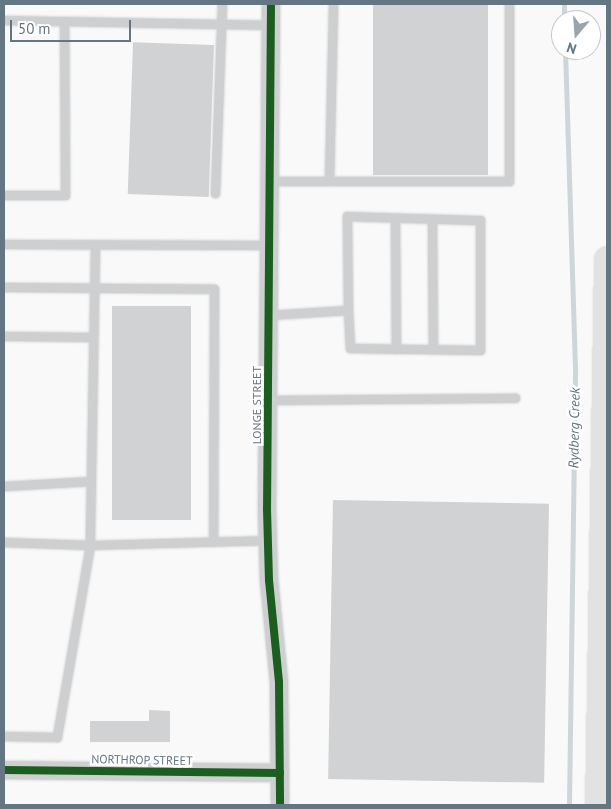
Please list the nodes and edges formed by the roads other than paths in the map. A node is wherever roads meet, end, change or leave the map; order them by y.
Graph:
1 (222, 4) edge
2 (272, 4) edge
3 (333, 4) edge
4 (509, 4) edge
5 (4, 20) edge
6 (64, 21) junction
7 (222, 23) junction
8 (271, 25) junction
9 (329, 180) junction
10 (270, 181) junction
11 (215, 193) dead end
12 (4, 195) edge
13 (395, 218) junction
14 (432, 219) junction
15 (4, 244) edge
16 (268, 245) junction
17 (95, 246) junction
18 (607, 259) edge
19 (4, 287) edge
20 (94, 288) junction
21 (348, 310) junction
22 (268, 315) junction
23 (4, 336) edge
24 (93, 337) junction
25 (396, 349) junction
26 (433, 349) junction
27 (515, 398) dead end
28 (268, 400) junction
29 (91, 481) junction
30 (4, 486) edge
31 (268, 540) junction
32 (212, 541) junction
33 (4, 542) edge
34 (90, 545) junction
35 (4, 736) edge
36 (4, 770) edge
37 (280, 773) junction
38 (280, 805) edge
39 (598, 805) edge

1 - 7 lane
2 - 8 street, LONGE STREET
3 - 9 lane
4 - 9 lane
5 - 6 lane
6 - 7 lane
6 - 12 lane
7 - 8 lane
7 - 11 lane
8 - 10 street, LONGE STREET
9 - 10 lane
10 - 16 street, LONGE STREET
13 - 14 lane
13 - 21 lane
13 - 25 lane
14 - 26 lane
14 - 26 lane
15 - 17 lane
16 - 17 lane
16 - 22 street, LONGE STREET
17 - 20 lane
18 - 39 main road
19 - 20 lane
20 - 24 lane
20 - 32 lane
21 - 22 lane
21 - 25 lane
22 - 28 street, LONGE STREET
23 - 24 lane
24 - 29 lane
25 - 26 lane
27 - 28 lane
28 - 31 street, LONGE STREET
29 - 30 lane
29 - 34 lane
31 - 32 lane
31 - 37 street, LONGE STREET
32 - 34 lane
33 - 34 lane
34 - 35 lane
36 - 37 street, NORTHROP STREET
37 - 38 street, LONGE STREET

